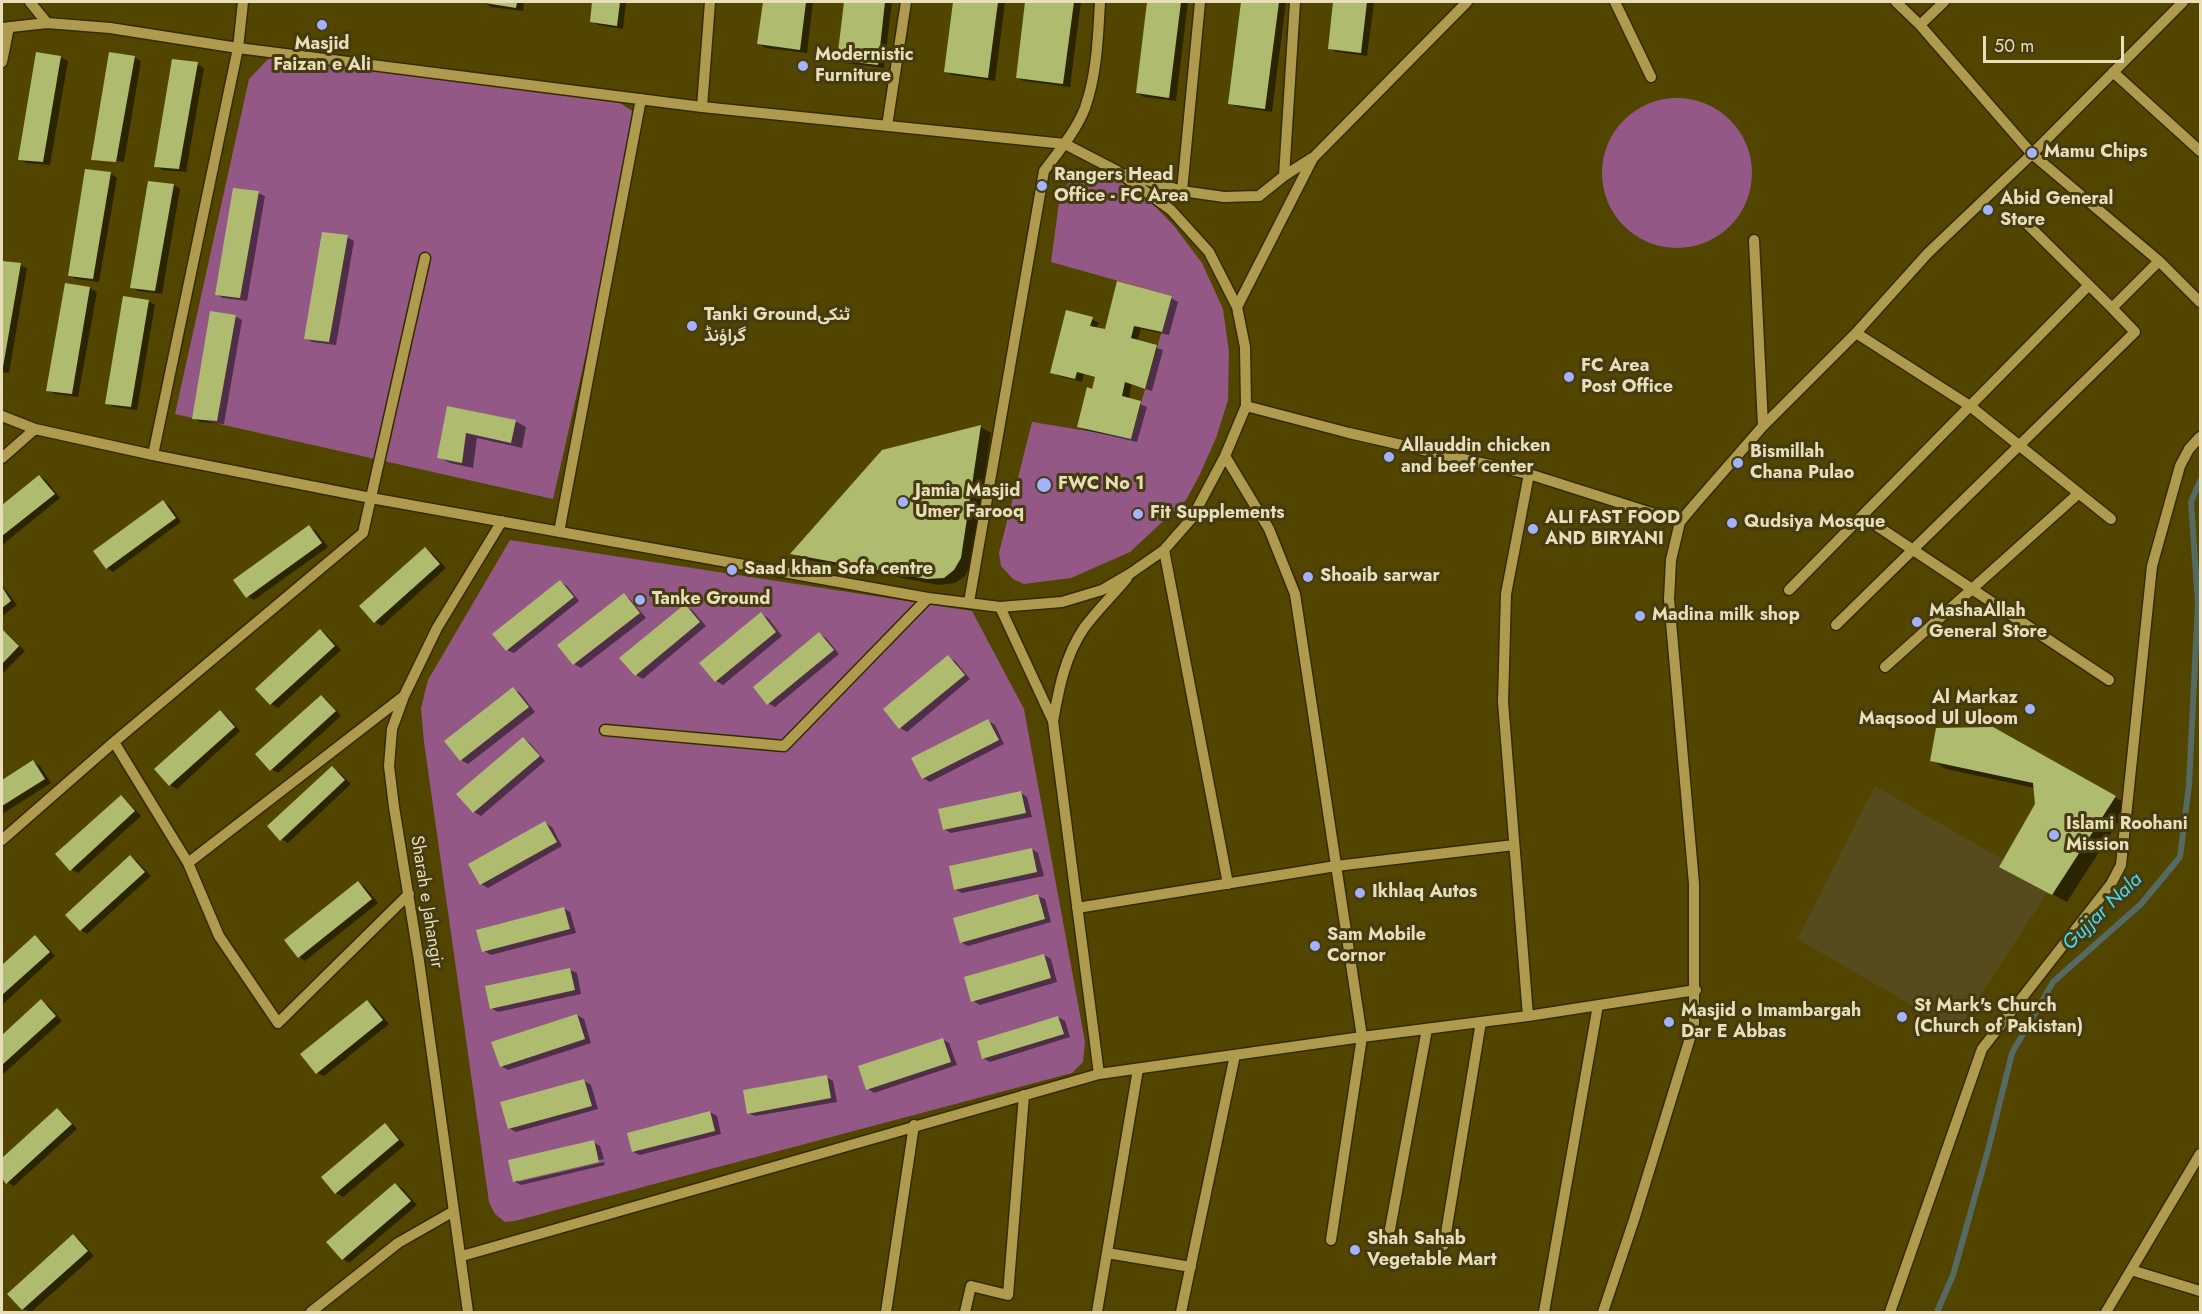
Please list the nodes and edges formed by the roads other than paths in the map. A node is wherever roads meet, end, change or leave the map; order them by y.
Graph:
1 (30, 2) edge
2 (243, 2) edge
3 (710, 2) edge
4 (906, 2) edge
5 (1100, 2) edge
6 (1200, 2) edge
7 (1295, 2) edge
8 (1467, 2) edge
9 (1614, 2) edge
10 (1896, 2) edge
11 (1944, 2) edge
12 (2183, 2) edge
13 (47, 23) junction
14 (1920, 25) junction
15 (5, 28) edge
16 (238, 48) junction
17 (2, 62) edge
18 (2112, 72) junction
19 (1651, 77) dead end
20 (641, 99) junction
21 (702, 107) junction
22 (887, 126) junction
23 (1065, 144) junction
24 (2200, 151) edge
25 (2032, 153) junction
26 (1313, 158) junction
27 (1118, 171) junction
28 (1284, 176) junction
29 (1182, 191) junction
30 (2022, 219) dead end
31 (1754, 240) dead end
32 (425, 258) dead end
33 (2159, 261) junction
34 (2089, 285) junction
35 (2200, 302) edge
36 (1237, 307) junction
37 (2112, 308) junction
38 (1856, 333) junction
39 (1246, 406) junction
40 (1970, 406) junction
41 (2, 416) edge
42 (1763, 426) junction
43 (34, 429) junction
44 (2200, 437) edge
45 (2019, 445) junction
46 (153, 455) junction
47 (1225, 456) junction
48 (2, 458) edge
49 (1529, 474) junction
50 (2079, 493) junction
51 (371, 498) junction
52 (1862, 516) junction
53 (2111, 519) dead end
54 (502, 521) junction
55 (1680, 522) junction
56 (559, 532) junction
57 (1164, 550) junction
58 (1912, 550) junction
59 (1131, 573) junction
60 (1972, 589) junction
61 (1789, 590) dead end
62 (928, 598) junction
63 (969, 602) junction
64 (1000, 607) junction
65 (1836, 625) dead end
66 (1885, 667) dead end
67 (2109, 680) dead end
68 (404, 696) junction
69 (1053, 721) junction
70 (604, 730) dead end
71 (114, 742) junction
72 (2, 840) edge
73 (1514, 844) junction
74 (188, 863) junction
75 (1336, 866) junction
76 (1228, 884) junction
77 (409, 894) junction
78 (1077, 908) junction
79 (1696, 990) junction
80 (1598, 1005) junction
81 (1528, 1016) junction
82 (1482, 1022) junction
83 (1427, 1029) junction
84 (1362, 1037) junction
85 (1235, 1055) junction
86 (1138, 1069) junction
87 (1099, 1074) junction
88 (1024, 1095) junction
89 (914, 1125) junction
90 (2200, 1154) edge
91 (454, 1212) junction
92 (1390, 1229) dead end
93 (1331, 1240) dead end
94 (1444, 1245) dead end
95 (1107, 1253) junction
96 (462, 1256) junction
97 (1191, 1267) junction
98 (2132, 1270) junction
99 (2200, 1291) edge
100 (311, 1312) edge
101 (468, 1312) edge
102 (886, 1312) edge
103 (965, 1312) edge
104 (1097, 1312) edge
105 (1181, 1312) edge
106 (1544, 1312) edge
107 (1603, 1312) edge
108 (1890, 1312) edge
109 (2106, 1312) edge

1 - 13 street
2 - 16 street
3 - 21 street
4 - 22 street
5 - 23 street
6 - 29 street
7 - 28 street
8 - 26 street
9 - 19 street
10 - 14 street
11 - 14 street
12 - 18 street
13 - 15 street
13 - 16 street
14 - 25 street
15 - 17 street
16 - 20 street
16 - 46 street
18 - 24 street
18 - 25 street
20 - 21 street
20 - 56 street
21 - 22 street
22 - 23 street
23 - 27 street
23 - 63 street
25 - 33 street
25 - 38 street
26 - 28 street
26 - 36 street
27 - 29 street
27 - 36 street
28 - 29 street
30 - 34 street
31 - 42 street
32 - 51 street
33 - 35 street
33 - 37 street
34 - 37 street
34 - 40 street
36 - 39 street
37 - 45 street
38 - 40 street
38 - 42 street
39 - 47 street
39 - 49 street
40 - 45 street
40 - 52 street
41 - 43 street
42 - 55 street
43 - 46 street
43 - 48 street
44 - 108 street
45 - 50 street
45 - 58 street
46 - 51 street
47 - 57 street
47 - 75 street
49 - 55 street
49 - 73 street
50 - 53 street
50 - 60 street
51 - 54 street
51 - 71 street
52 - 58 street
52 - 61 street
54 - 56 street
54 - 68 street, Sharah e Jahangir
55 - 79 street
56 - 62 street
57 - 59 street
57 - 76 street
58 - 60 street
58 - 65 street
59 - 64 street
59 - 69 street
60 - 66 street
60 - 67 street
62 - 63 street
62 - 70 street
63 - 64 street
64 - 69 street
68 - 74 street
68 - 77 street, Sharah e Jahangir
69 - 78 street
71 - 72 street
71 - 74 street
73 - 75 street
73 - 81 street
74 - 77 street
75 - 76 street
75 - 84 street
76 - 78 street
77 - 91 street, Sharah e Jahangir
78 - 87 street
79 - 80 street
79 - 107 street
80 - 81 street
80 - 106 street
81 - 82 street
82 - 83 street
82 - 94 street
83 - 84 street
83 - 92 street
84 - 85 street
84 - 93 street
85 - 86 street
85 - 97 street
86 - 87 street
86 - 95 street
87 - 88 street
88 - 89 street
88 - 103 street
89 - 96 street
89 - 102 street
90 - 98 street
91 - 96 street, Sharah e Jahangir
91 - 100 street
95 - 97 street
95 - 104 street
96 - 101 street, Sharah e Jahangir
97 - 105 street
98 - 99 street
98 - 109 street

